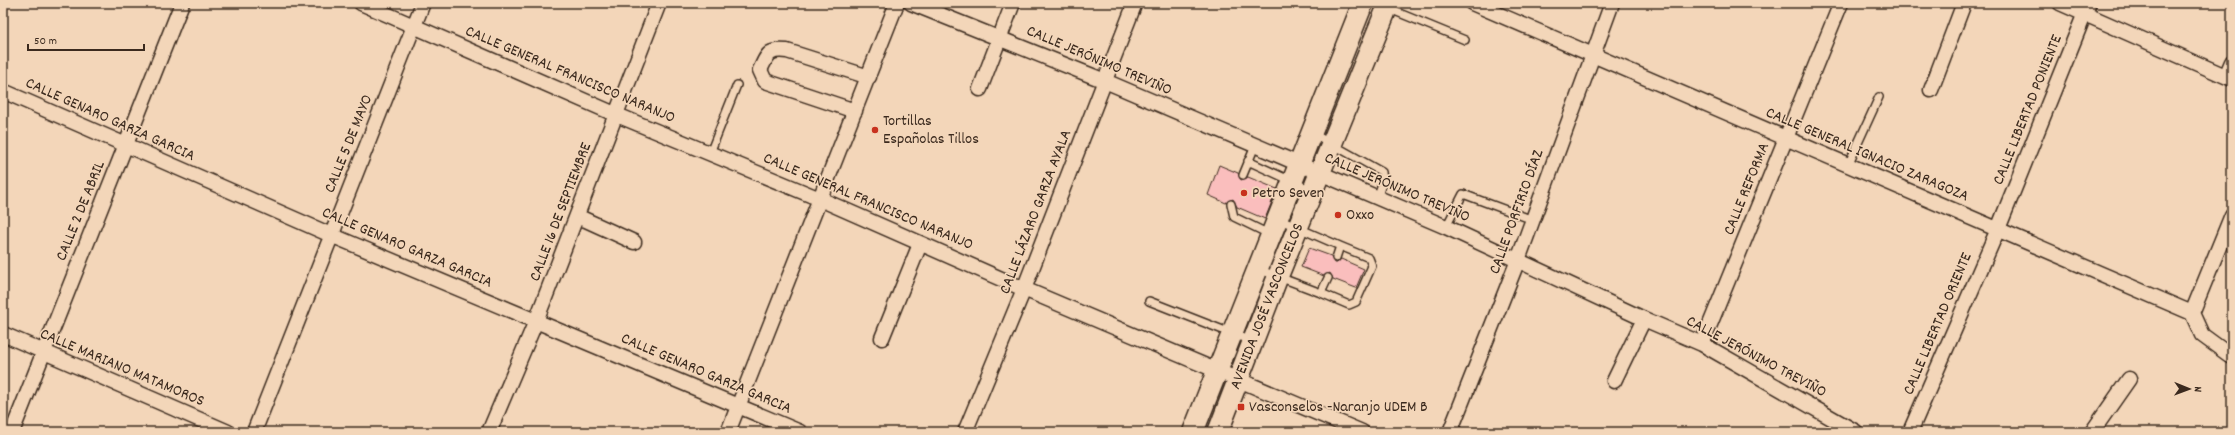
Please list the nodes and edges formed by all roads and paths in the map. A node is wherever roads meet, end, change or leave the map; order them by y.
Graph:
1 (182, 3) edge
2 (360, 3) edge
3 (424, 3) edge
4 (659, 3) edge
5 (897, 3) edge
6 (911, 3) edge
7 (1013, 3) edge
8 (1135, 3) edge
9 (1364, 3) edge
10 (1472, 3) edge
11 (1612, 3) edge
12 (1841, 3) edge
13 (1964, 3) edge
14 (2060, 3) edge
15 (1384, 5) edge
16 (2087, 8) edge
17 (414, 26) junction
18 (998, 38) junction
19 (1465, 40) dead end
20 (1593, 54) junction
21 (2232, 62) edge
22 (868, 78) junction
23 (2229, 78) edge
24 (1104, 81) junction
25 (737, 85) dead end
26 (980, 89) dead end
27 (1931, 90) dead end
28 (3, 91) edge
29 (1879, 98) dead end
30 (855, 111) junction
31 (617, 115) junction
32 (1312, 133) junction
33 (1785, 139) junction
34 (1333, 144) junction
35 (125, 146) junction
36 (1255, 146) junction
37 (710, 153) junction
38 (1248, 161) junction
39 (1848, 165) junction
40 (1296, 174) junction
41 (1243, 175) dead end
42 (1317, 183) junction
43 (820, 199) junction
44 (1376, 199) junction
45 (1231, 204) dead end
46 (2232, 215) edge
47 (577, 216) junction
48 (1533, 220) junction
49 (1446, 227) junction
50 (1998, 230) junction
51 (1283, 234) junction
52 (331, 235) junction
53 (634, 242) dead end
54 (920, 244) junction
55 (1340, 246) junction
56 (1336, 258) dead end
57 (1518, 260) junction
58 (1258, 269) junction
59 (1278, 276) junction
60 (1328, 278) dead end
61 (1024, 289) junction
62 (1321, 293) junction
63 (1149, 301) dead end
64 (2192, 313) junction
65 (1644, 319) junction
66 (536, 321) junction
67 (3, 334) edge
68 (1232, 334) junction
69 (882, 338) dead end
70 (1253, 342) junction
71 (1702, 344) junction
72 (43, 352) junction
73 (2232, 357) edge
74 (1217, 370) junction
75 (2129, 379) dead end
76 (1238, 380) junction
77 (1614, 381) dead end
78 (738, 404) junction
79 (12, 432) edge
80 (228, 432) edge
81 (254, 432) edge
82 (490, 432) edge
83 (728, 432) edge
84 (800, 432) edge
85 (965, 432) edge
86 (1193, 432) edge
87 (1218, 432) edge
88 (1362, 432) edge
89 (1450, 432) edge
90 (1856, 432) edge
91 (1910, 432) edge
92 (2092, 432) edge

1 - 35 street, CALLE 2 DE ABRIL
2 - 17 street, CALLE GENERAL FRANCISCO NARANJO
3 - 17 street, CALLE 5 DE MAYO
4 - 31 street, CALLE 16 DE SEPTIEMBRE
5 - 22 street
6 - 18 street, CALLE JERÓNIMO TREVIÑO
7 - 18 street
8 - 24 street, CALLE LÁZARO GARZA AYALA
9 - 32 main road, AVENIDA JOSÉ VASCONCELOS
10 - 20 street, CALLE GENERAL IGNACIO ZARAGOZA
11 - 20 street, CALLE PORFIRIO DÍAZ
12 - 33 street, CALLE REFORMA
13 - 27 street
14 - 16 street
15 - 19 lane
15 - 34 main road, AVENIDA JOSÉ VASCONCELOS
16 - 23 street
16 - 50 street, CALLE LIBERTAD PONIENTE
17 - 31 street, CALLE GENERAL FRANCISCO NARANJO
17 - 52 street, CALLE 5 DE MAYO
18 - 24 street, CALLE JERÓNIMO TREVIÑO
18 - 26 street
20 - 33 street, CALLE GENERAL IGNACIO ZARAGOZA
20 - 48 street, CALLE PORFIRIO DÍAZ
21 - 23 street
22 - 30 street
22 - 30 street
24 - 36 street, CALLE JERÓNIMO TREVIÑO
24 - 61 street, CALLE LÁZARO GARZA AYALA
25 - 37 lane
28 - 35 street, CALLE GENARO GARZA GARCIA
29 - 39 lane
30 - 43 street
31 - 37 street, CALLE GENERAL FRANCISCO NARANJO
31 - 47 street, CALLE 16 DE SEPTIEMBRE
32 - 34 lane
32 - 40 main road, AVENIDA JOSÉ VASCONCELOS
33 - 39 street, CALLE GENERAL IGNACIO ZARAGOZA
33 - 71 street, CALLE REFORMA
34 - 42 main road, AVENIDA JOSÉ VASCONCELOS
34 - 44 lane
35 - 52 street, CALLE GENARO GARZA GARCIA
35 - 72 street, CALLE 2 DE ABRIL
36 - 38 lane
36 - 40 street, CALLE JERÓNIMO TREVIÑO
37 - 43 street, CALLE GENERAL FRANCISCO NARANJO
38 - 40 lane
38 - 41 lane
39 - 50 street, CALLE GENERAL IGNACIO ZARAGOZA
40 - 42 street, CALLE JERÓNIMO TREVIÑO
40 - 51 main road, AVENIDA JOSÉ VASCONCELOS
42 - 44 street, CALLE JERÓNIMO TREVIÑO
42 - 51 main road, AVENIDA JOSÉ VASCONCELOS
43 - 54 street, CALLE GENERAL FRANCISCO NARANJO
43 - 78 street
44 - 49 street, CALLE JERÓNIMO TREVIÑO
45 - 51 lane
46 - 64 street
47 - 53 street
47 - 66 street, CALLE 16 DE SEPTIEMBRE
48 - 49 lane
48 - 57 street, CALLE PORFIRIO DÍAZ
49 - 57 street, CALLE JERÓNIMO TREVIÑO
50 - 64 street, CALLE GENERAL IGNACIO ZARAGOZA
50 - 91 street, CALLE LIBERTAD ORIENTE
51 - 55 lane
51 - 58 main road, AVENIDA JOSÉ VASCONCELOS
51 - 59 main road, AVENIDA JOSÉ VASCONCELOS
52 - 66 street, CALLE GENARO GARZA GARCIA
52 - 81 street, CALLE 5 DE MAYO
54 - 61 street, CALLE GENERAL FRANCISCO NARANJO
54 - 69 street
55 - 56 lane
55 - 62 lane
57 - 65 street, CALLE JERÓNIMO TREVIÑO
57 - 89 street, CALLE PORFIRIO DÍAZ
58 - 59 lane
58 - 68 main road, AVENIDA JOSÉ VASCONCELOS
59 - 62 lane
59 - 70 main road, AVENIDA JOSÉ VASCONCELOS
60 - 62 lane
61 - 74 street, CALLE GENERAL FRANCISCO NARANJO
61 - 85 street, CALLE LÁZARO GARZA AYALA
63 - 68 lane
64 - 73 street
65 - 71 street, CALLE JERÓNIMO TREVIÑO
65 - 77 street
66 - 78 street, CALLE GENARO GARZA GARCIA
66 - 82 street, CALLE 16 DE SEPTIEMBRE
67 - 72 street, CALLE MARIANO MATAMOROS
68 - 70 lane
68 - 74 main road, AVENIDA JOSÉ VASCONCELOS
70 - 76 main road, AVENIDA JOSÉ VASCONCELOS
71 - 90 street, CALLE JERÓNIMO TREVIÑO
72 - 79 street, CALLE 2 DE ABRIL
72 - 80 street, CALLE MARIANO MATAMOROS
74 - 76 street, CALLE GENERAL FRANCISCO NARANJO
74 - 86 main road, AVENIDA JOSÉ VASCONCELOS
75 - 92 street
76 - 87 main road, AVENIDA JOSÉ VASCONCELOS
76 - 88 street, CALLE GENERAL FRANCISCO NARANJO
78 - 83 street
78 - 84 street, CALLE GENARO GARZA GARCIA

